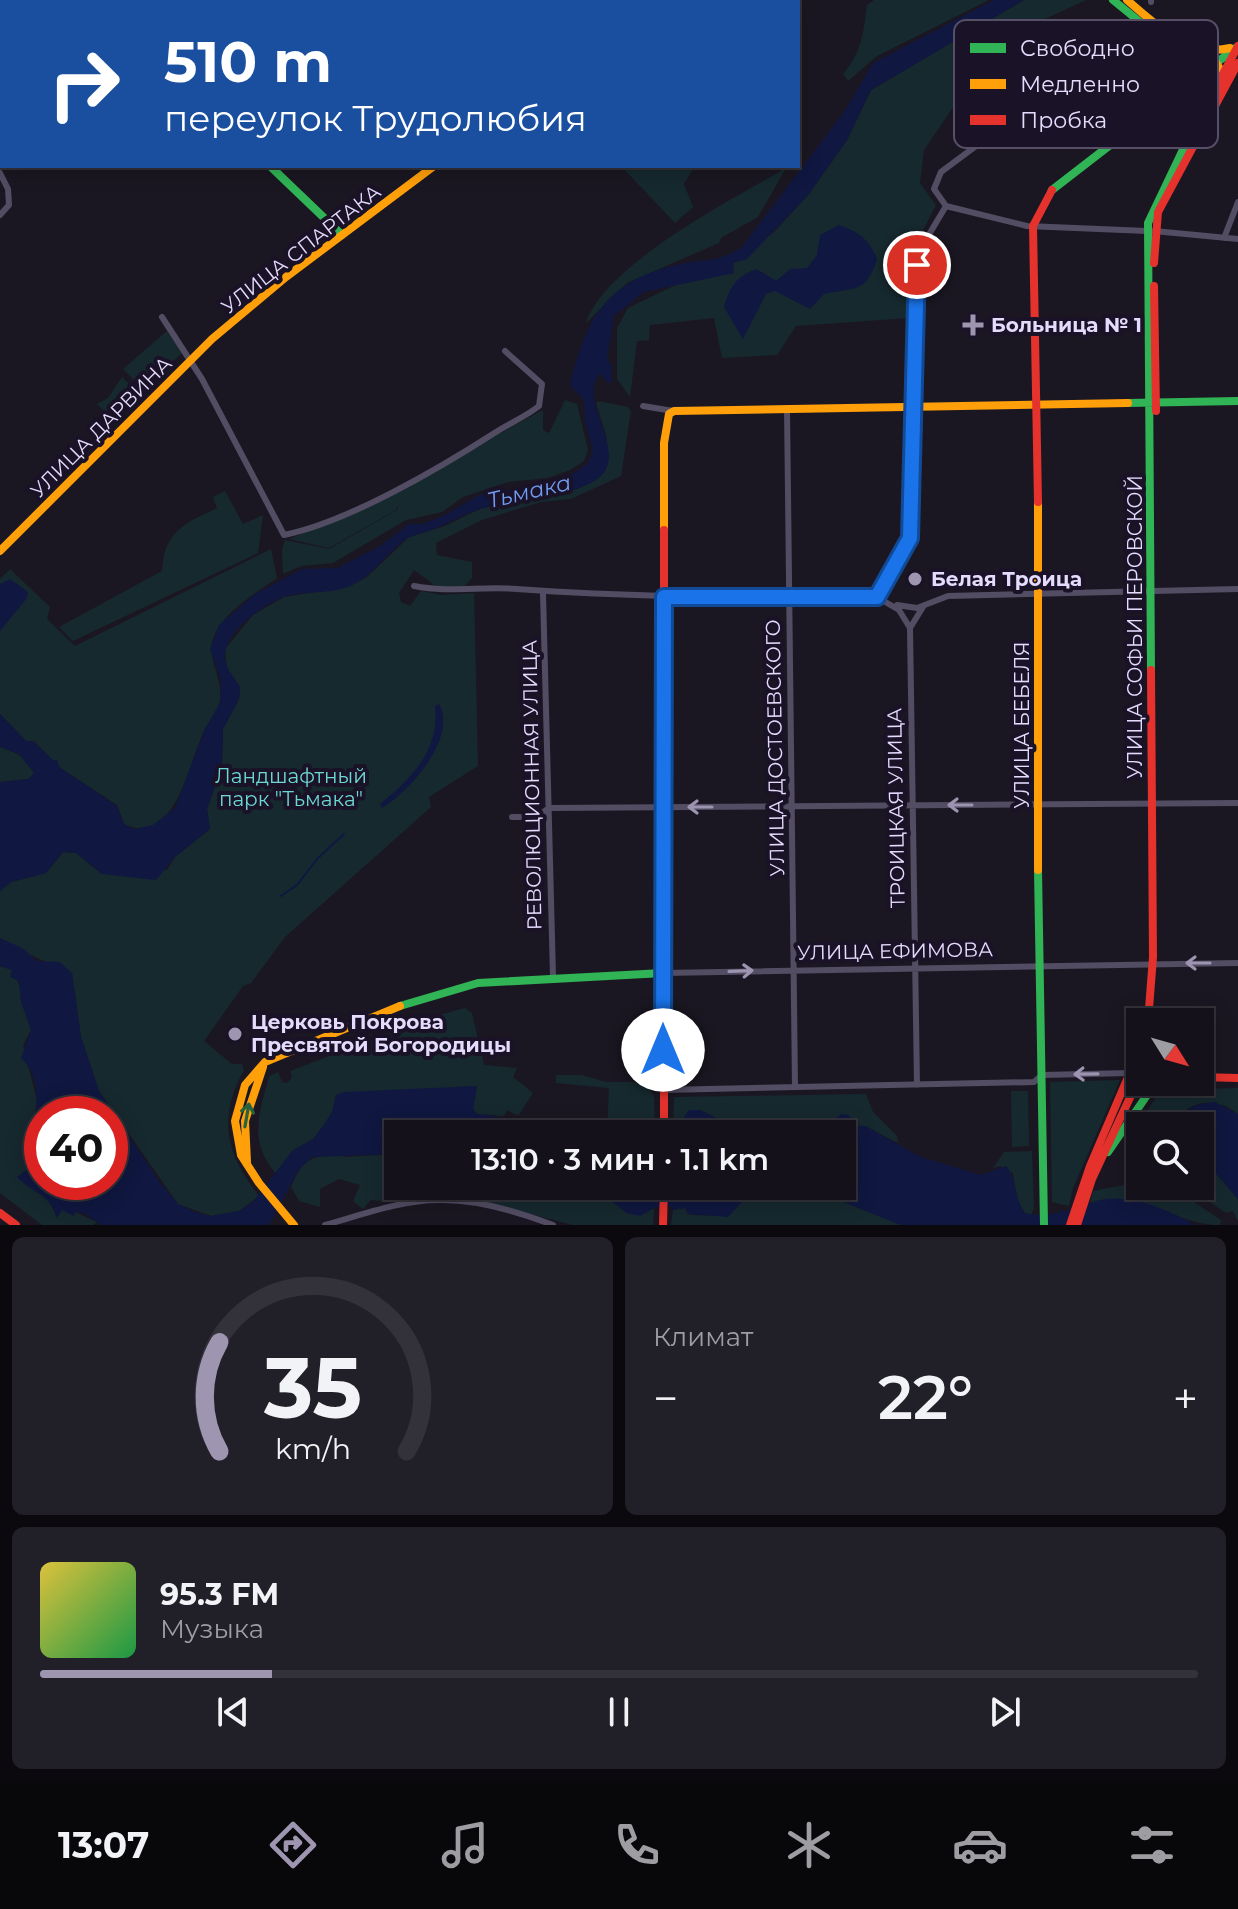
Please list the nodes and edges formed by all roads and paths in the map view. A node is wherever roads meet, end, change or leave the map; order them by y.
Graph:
1 (1113, 0) edge
2 (1127, 0) edge
3 (1136, 20) edge
4 (1152, 20) edge
5 (1238, 45) edge
6 (1218, 52) edge
7 (1218, 61) edge
8 (1229, 68) edge
9 (1218, 100) edge
10 (973, 148) edge
11 (1105, 148) edge
12 (1182, 148) edge
13 (1192, 148) edge
14 (272, 168) edge
15 (431, 168) edge
16 (0, 173) edge
17 (1238, 202) edge
18 (946, 206) junction
19 (0, 215) edge
20 (1033, 226) junction
21 (1151, 231) junction
22 (342, 235) junction
23 (1224, 238) junction
24 (1238, 239) edge
25 (162, 317) dead end
26 (505, 351) dead end
27 (190, 360) junction
28 (1238, 401) edge
29 (1153, 403) junction
30 (1037, 405) junction
31 (643, 406) dead end
32 (914, 407) junction
33 (787, 409) junction
34 (672, 412) junction
35 (0, 551) edge
36 (414, 586) dead end
37 (1238, 589) edge
38 (1152, 590) junction
39 (543, 594) junction
40 (1039, 594) junction
41 (789, 596) junction
42 (664, 597) junction
43 (877, 597) junction
44 (892, 604) junction
45 (924, 606) junction
46 (910, 628) junction
47 (1155, 803) junction
48 (1238, 803) edge
49 (1038, 804) junction
50 (912, 805) junction
51 (792, 806) junction
52 (663, 807) junction
53 (549, 808) junction
54 (512, 817) dead end
55 (1156, 963) junction
56 (1238, 963) edge
57 (1038, 964) junction
58 (915, 967) junction
59 (793, 970) junction
60 (663, 973) junction
61 (553, 976) junction
62 (1154, 1008) edge
63 (1042, 1075) junction
64 (1214, 1077) edge
65 (1126, 1078) edge
66 (1238, 1078) edge
67 (917, 1085) junction
68 (795, 1087) junction
69 (663, 1090) junction
70 (1127, 1096) edge
71 (1127, 1096) edge
72 (1146, 1096) edge
73 (664, 1120) edge
74 (1096, 1170) junction
75 (1085, 1190) junction
76 (664, 1200) edge
77 (0, 1213) edge
78 (292, 1223) edge
79 (16, 1225) edge
80 (325, 1225) edge
81 (553, 1225) edge
82 (663, 1225) edge
83 (1044, 1225) edge
84 (1070, 1225) edge
85 (1077, 1225) edge

1 - 3 street
2 - 4 street
5 - 6 street
5 - 7 street
5 - 8 street
8 - 9 street
10 - 18 street
11 - 20 street
12 - 21 street
13 - 21 street
14 - 22 street
15 - 22 street, УЛИЦА СПАРТАКА
16 - 19 street
17 - 23 street
18 - 20 street
18 - 32 street
20 - 21 street
20 - 30 street, УЛИЦА БЕБЕЛЯ
21 - 23 street
21 - 29 street, УЛИЦА СОФЬИ ПЕРОВСКОЙ
22 - 27 street, УЛИЦА СПАРТАКА
23 - 24 street
25 - 27 street
26 - 27 street
27 - 35 street, УЛИЦА ДАРВИНА
28 - 29 street
29 - 30 street
29 - 38 street, УЛИЦА СОФЬИ ПЕРОВСКОЙ
30 - 32 street
30 - 40 street, УЛИЦА БЕБЕЛЯ
31 - 34 street
32 - 33 street
32 - 43 street
33 - 34 street
33 - 41 street, УЛИЦА ДОСТОЕВСКОГО
34 - 42 street
36 - 39 street
37 - 38 street
38 - 40 street
38 - 47 street, УЛИЦА СОФЬИ ПЕРОВСКОЙ
39 - 42 street
39 - 53 street, РЕВОЛЮЦИОННАЯ УЛИЦА
40 - 45 street
40 - 49 street, УЛИЦА БЕБЕЛЯ
41 - 42 street
41 - 43 street
41 - 51 street, УЛИЦА ДОСТОЕВСКОГО
42 - 52 street
43 - 44 street
44 - 45 street
44 - 46 street
45 - 46 street
46 - 50 street, ТРОИЦКАЯ УЛИЦА
47 - 48 street
47 - 49 street
47 - 55 street, УЛИЦА СОФЬИ ПЕРОВСКОЙ
49 -> 50 street
49 - 57 street, УЛИЦА БЕБЕЛЯ
50 - 51 street
50 - 58 street, ТРОИЦКАЯ УЛИЦА
51 -> 52 street
51 - 59 street, УЛИЦА ДОСТОЕВСКОГО
52 - 53 street
52 - 60 street
53 - 54 street
53 - 61 street, РЕВОЛЮЦИОННАЯ УЛИЦА
56 -> 55 street, УЛИЦА ЕФИМОВА
55 - 57 street, УЛИЦА ЕФИМОВА
55 - 62 street, УЛИЦА СОФЬИ ПЕРОВСКОЙ
57 - 58 street, УЛИЦА ЕФИМОВА
57 - 63 street, УЛИЦА БЕБЕЛЯ
58 - 59 street, УЛИЦА ЕФИМОВА
58 - 67 street, ТРОИЦКАЯ УЛИЦА
60 -> 59 street, УЛИЦА ЕФИМОВА
59 - 68 street, УЛИЦА ДОСТОЕВСКОГО
60 - 61 street, УЛИЦА ЕФИМОВА
60 - 69 street
61 - 78 street, УЛИЦА ЕФИМОВА
65 -> 63 street
63 - 67 street
63 - 83 street, УЛИЦА БЕБЕЛЯ
64 - 66 street
67 - 68 street
68 - 69 street
69 - 73 street
70 - 74 street
71 - 75 street
72 - 74 street
74 - 75 street
75 - 84 street
75 - 85 street
76 - 82 street
77 - 79 street
80 - 81 street

